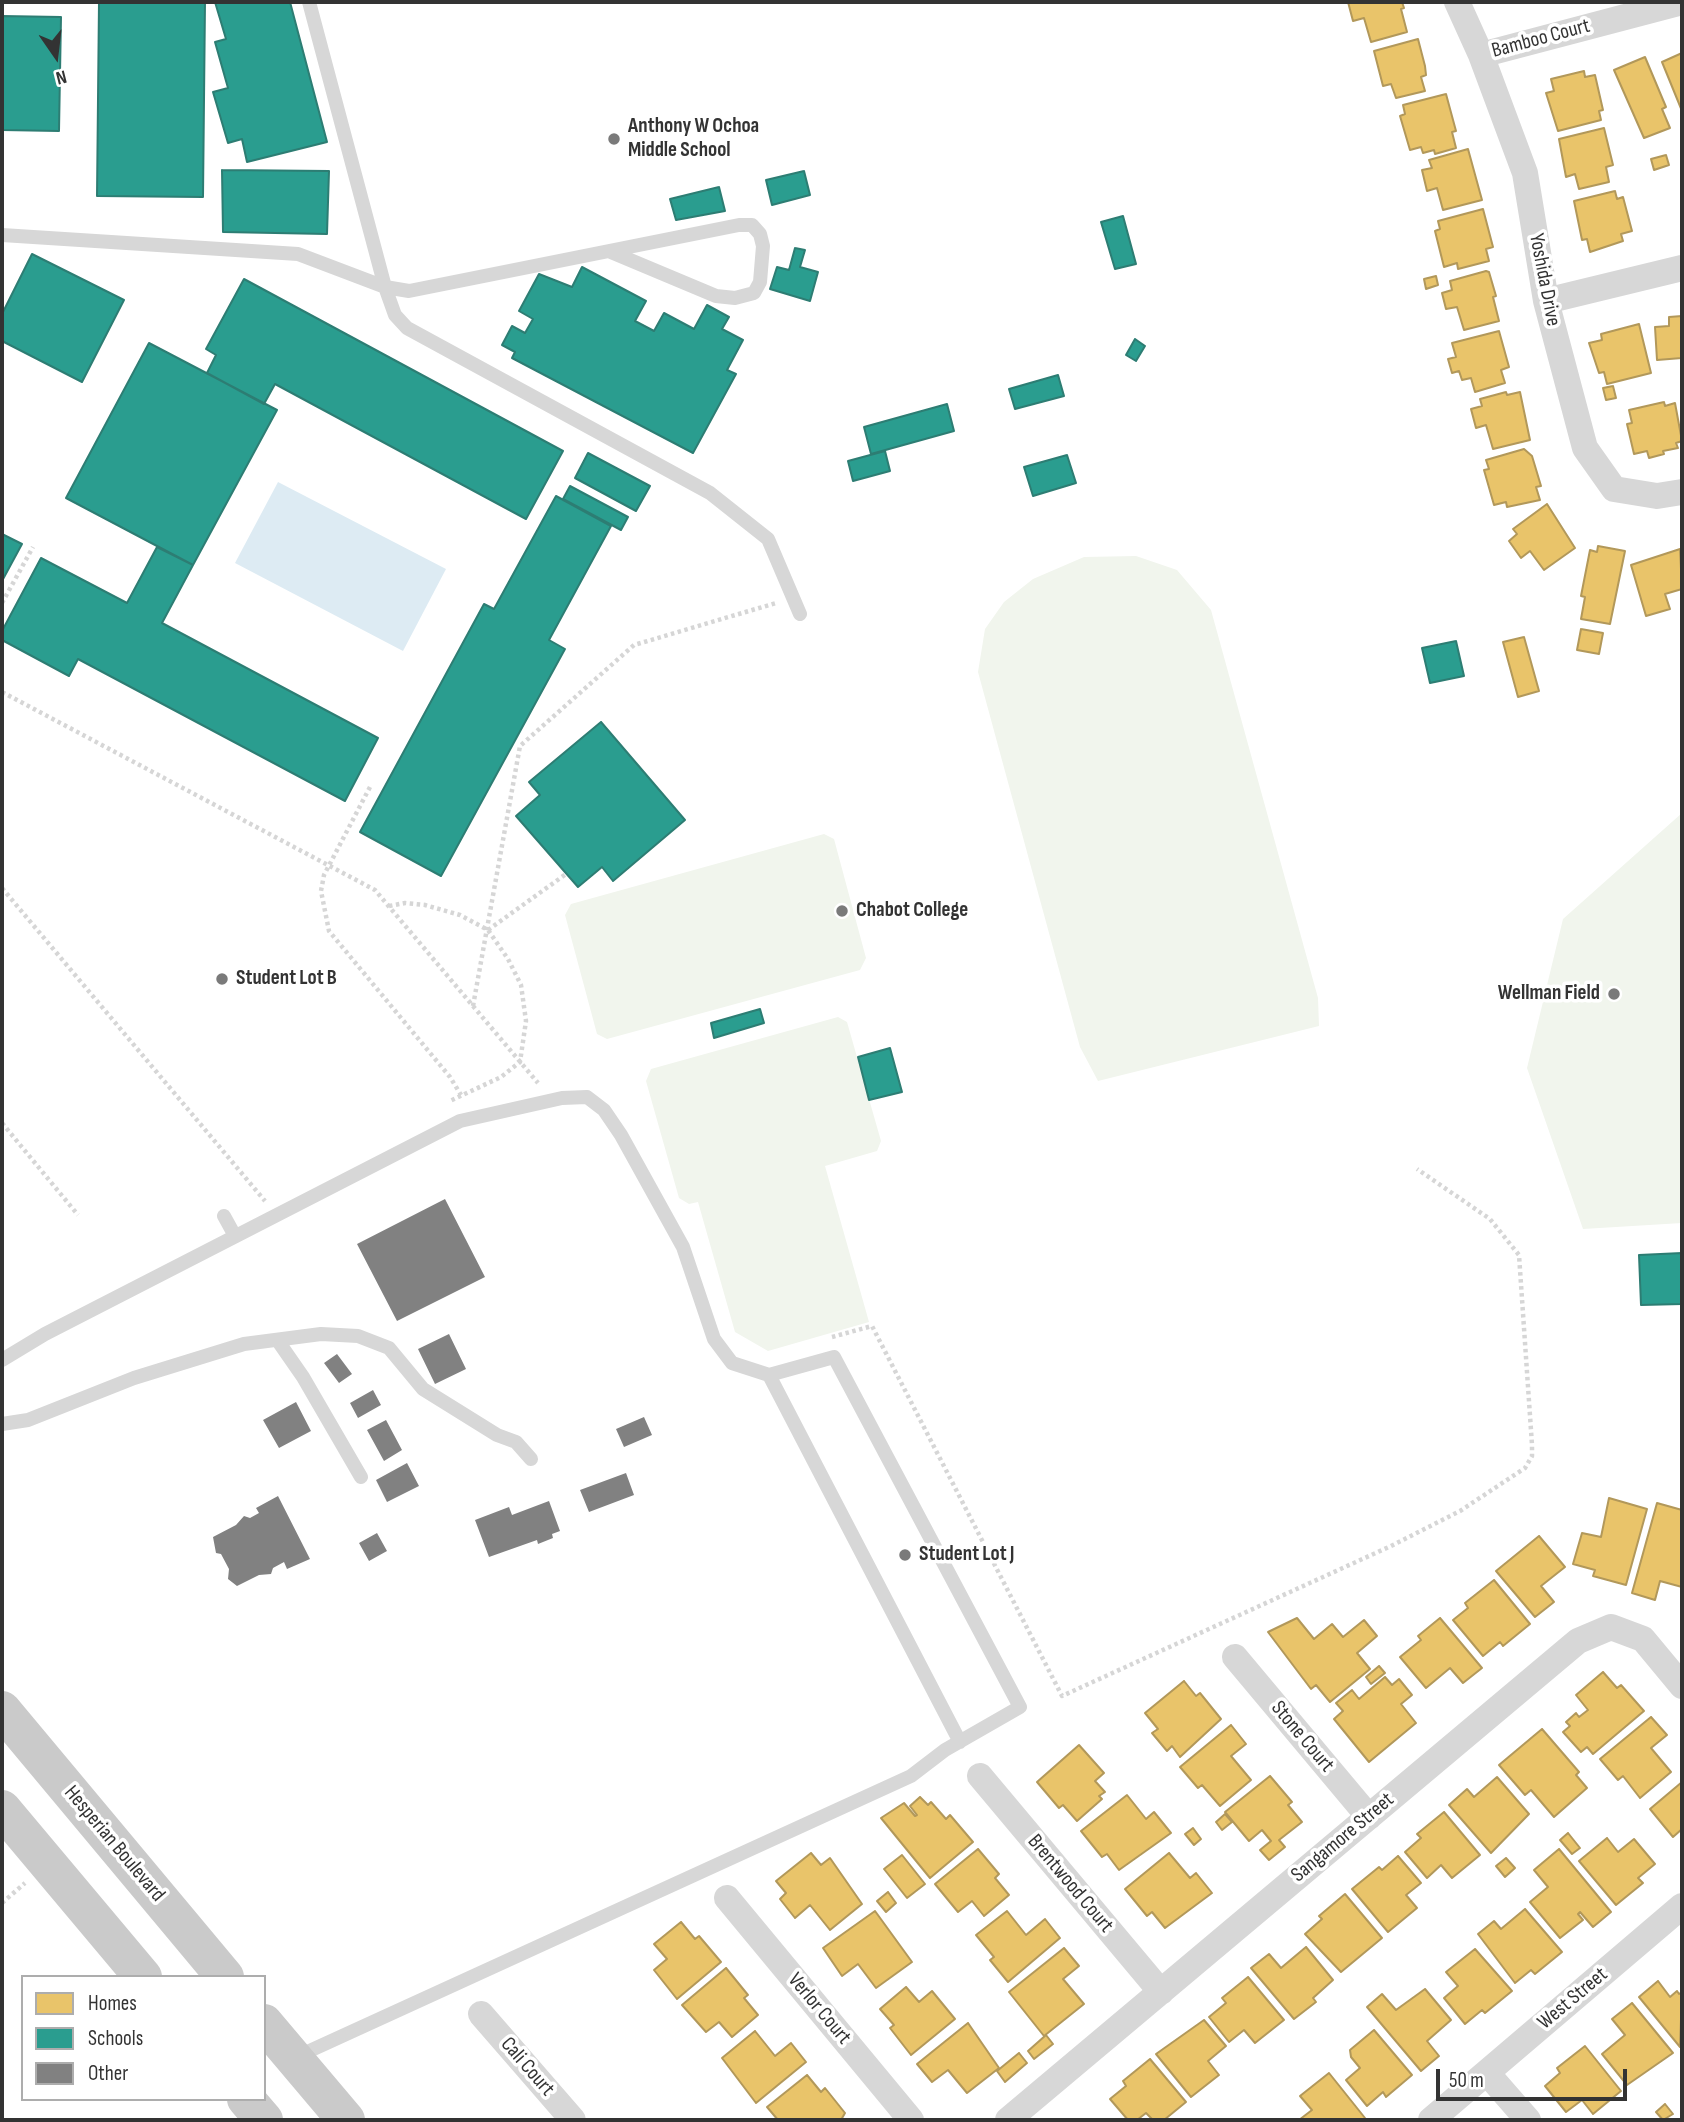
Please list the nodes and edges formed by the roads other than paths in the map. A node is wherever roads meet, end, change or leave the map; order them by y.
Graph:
1 (309, 2) edge
2 (1457, 2) edge
3 (1682, 2) edge
4 (1481, 55) junction
5 (2, 235) edge
6 (611, 252) junction
7 (1682, 268) edge
8 (385, 287) junction
9 (1546, 301) junction
10 (1682, 492) edge
11 (800, 614) dead end
12 (226, 1219) road end
13 (235, 1236) junction
14 (278, 1341) junction
15 (2, 1360) edge
16 (769, 1375) junction
17 (2, 1424) edge
18 (531, 1459) dead end
19 (361, 1477) dead end
20 (1235, 1657) dead end
21 (1682, 1686) edge
22 (2, 1710) edge
23 (960, 1742) junction
24 (980, 1776) dead end
25 (2, 1809) edge
26 (1369, 1817) junction
27 (727, 1898) dead end
28 (1682, 1906) edge
29 (141, 1975) edge
30 (223, 1975) edge
31 (1161, 1993) junction
32 (481, 2014) dead end
33 (266, 2025) edge
34 (294, 2058) junction
35 (1487, 2073) junction
36 (248, 2101) edge
37 (264, 2120) edge
38 (346, 2120) edge
39 (573, 2120) edge
40 (911, 2120) edge
41 (1008, 2120) edge
42 (1431, 2120) edge
43 (1528, 2120) edge

1 - 8 lane
2 - 4 street, Yoshida Drive
3 - 4 street, Bamboo Court
4 - 9 street, Yoshida Drive
5 - 8 lane
6 - 6 lane
6 - 8 lane
7 - 9 street
8 - 11 lane
9 - 10 street, Yoshida Drive
12 - 13 lane
13 - 15 lane
13 - 16 lane
14 - 17 lane
14 - 18 lane
14 - 19 lane
16 - 23 lane
16 - 23 lane
20 - 26 street, Stone Court
21 - 26 street, Sangamore Street
22 - 30 main road, Hesperian Boulevard
23 - 34 lane
24 - 31 street, Brentwood Court
25 - 29 main road
26 - 31 street, Sangamore Street
27 - 40 street, Verlor Court
28 - 35 street, West Street
31 - 41 street, Sangamore Street
32 - 39 street, Cali Court
33 - 34 main road
34 - 38 main road
35 - 42 street, West Street
35 - 43 street
36 - 37 main road

